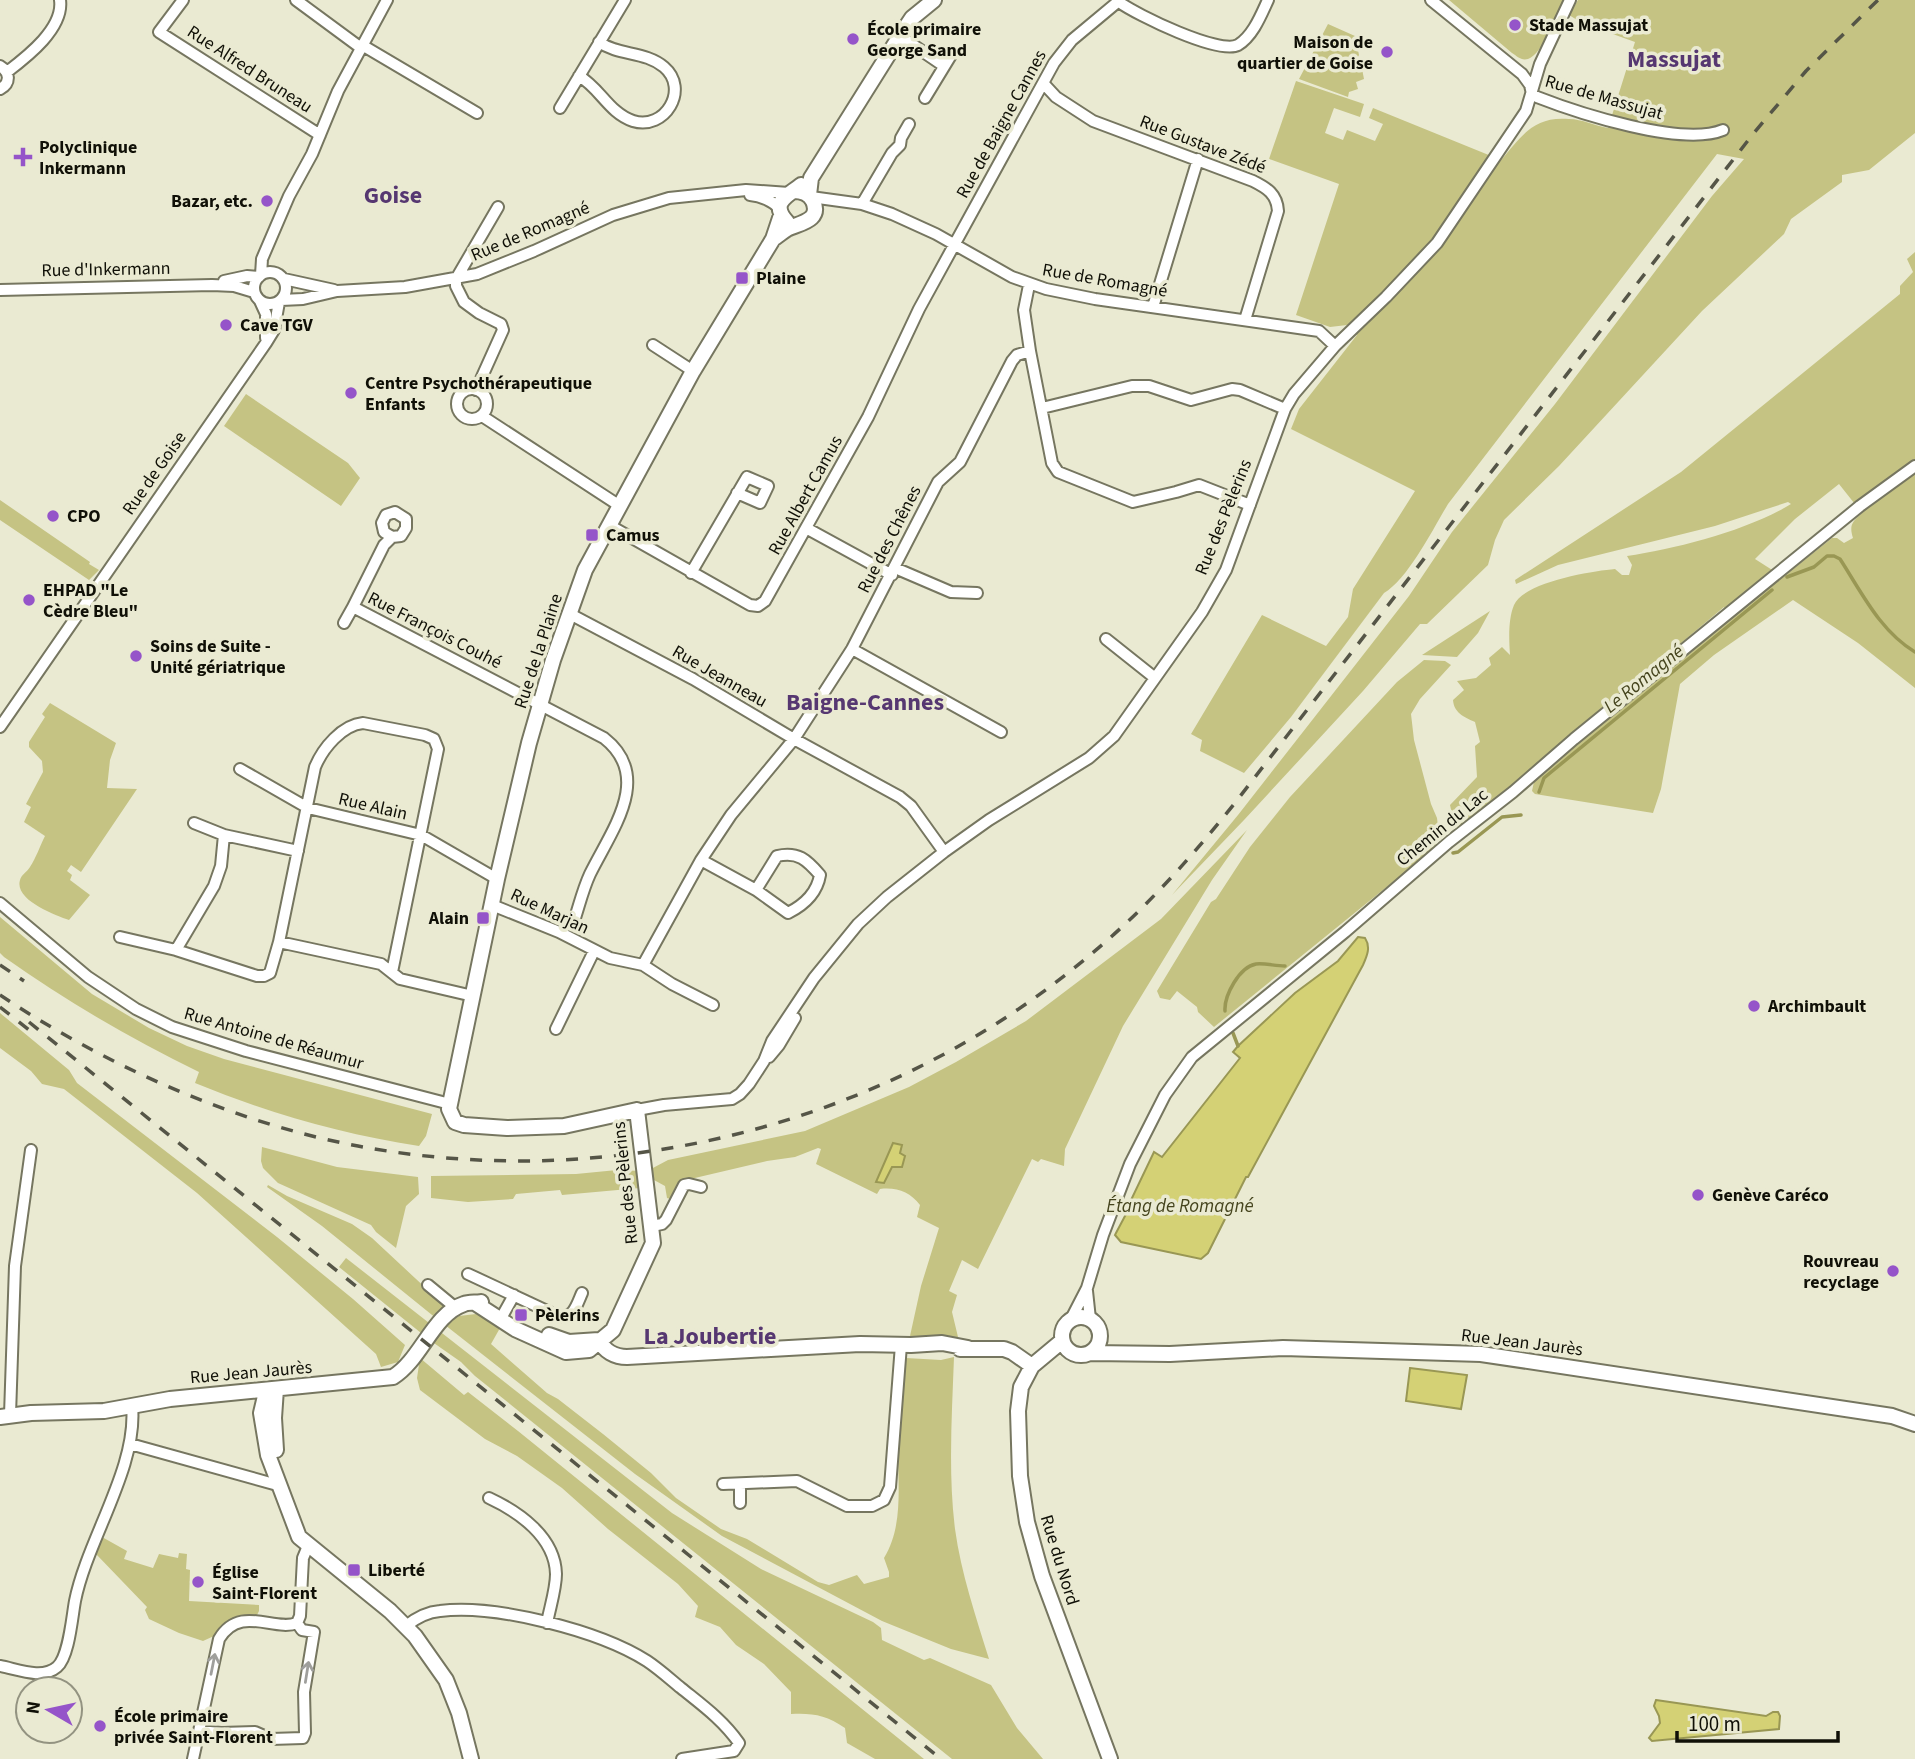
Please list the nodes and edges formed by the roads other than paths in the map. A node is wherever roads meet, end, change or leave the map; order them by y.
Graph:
1 (60, 0) edge
2 (183, 0) edge
3 (296, 0) edge
4 (387, 0) edge
5 (625, 0) edge
6 (934, 0) edge
7 (1268, 0) edge
8 (1431, 0) edge
9 (1570, 0) edge
10 (1119, 1) edge
11 (900, 36) junction
12 (599, 42) junction
13 (362, 46) junction
14 (953, 52) dead end
15 (944, 66) junction
16 (3, 69) edge
17 (579, 76) junction
18 (1044, 83) junction
19 (0, 89) edge
20 (1532, 94) junction
21 (925, 98) dead end
22 (560, 108) dead end
23 (477, 113) dead end
24 (909, 124) dead end
25 (1723, 130) dead end
26 (320, 135) junction
27 (1198, 159) junction
28 (811, 178) junction
29 (734, 192) junction
30 (792, 192) junction
31 (810, 196) junction
32 (839, 201) junction
33 (862, 204) junction
34 (498, 207) dead end
35 (780, 212) junction
36 (813, 216) junction
37 (795, 226) junction
38 (773, 239) junction
39 (268, 245) junction
40 (953, 245) junction
41 (260, 276) junction
42 (279, 276) junction
43 (456, 279) junction
44 (212, 285) junction
45 (1029, 285) junction
46 (0, 290) edge
47 (337, 291) junction
48 (257, 297) junction
49 (280, 301) junction
50 (1153, 307) junction
51 (1245, 320) junction
52 (266, 343) junction
53 (653, 345) dead end
54 (1335, 346) junction
55 (1030, 351) junction
56 (693, 371) junction
57 (476, 390) junction
58 (1042, 408) junction
59 (1285, 409) junction
60 (482, 416) junction
61 (1915, 466) edge
62 (737, 493) dead end
63 (1250, 505) junction
64 (620, 506) junction
65 (609, 525) junction
66 (806, 528) junction
67 (392, 537) dead end
68 (893, 572) junction
69 (691, 573) junction
70 (976, 593) dead end
71 (353, 607) junction
72 (570, 614) junction
73 (344, 623) dead end
74 (1106, 639) dead end
75 (852, 649) junction
76 (1155, 678) junction
77 (539, 704) junction
78 (0, 727) edge
79 (1001, 732) dead end
80 (794, 739) junction
81 (240, 769) dead end
82 (308, 808) junction
83 (194, 822) dead end
84 (225, 835) junction
85 (421, 835) junction
86 (298, 851) junction
87 (944, 852) junction
88 (701, 860) junction
89 (497, 879) junction
90 (756, 890) junction
91 (0, 903) edge
92 (492, 905) junction
93 (574, 921) dead end
94 (120, 937) dead end
95 (279, 942) junction
96 (176, 950) junction
97 (594, 951) junction
98 (643, 965) junction
99 (392, 972) junction
100 (473, 996) junction
101 (713, 1005) dead end
102 (556, 1029) dead end
103 (450, 1110) junction
104 (637, 1110) junction
105 (31, 1150) dead end
106 (701, 1187) dead end
107 (652, 1226) junction
108 (468, 1274) dead end
109 (428, 1285) dead end
110 (1087, 1288) junction
111 (582, 1293) dead end
112 (514, 1296) junction
113 (454, 1309) junction
114 (502, 1316) junction
115 (1072, 1319) junction
116 (1090, 1319) junction
117 (599, 1340) junction
118 (1100, 1340) junction
119 (1062, 1341) junction
120 (906, 1345) junction
121 (1072, 1353) junction
122 (1091, 1353) junction
123 (1120, 1353) junction
124 (1037, 1362) junction
125 (273, 1390) junction
126 (237, 1393) junction
127 (132, 1406) junction
128 (5, 1416) edge
129 (262, 1422) junction
130 (1915, 1424) edge
131 (130, 1444) junction
132 (723, 1484) dead end
133 (740, 1484) junction
134 (281, 1486) junction
135 (489, 1498) dead end
136 (740, 1503) dead end
137 (308, 1546) junction
138 (297, 1623) junction
139 (547, 1623) junction
140 (406, 1626) junction
141 (0, 1666) edge
142 (199, 1731) junction
143 (193, 1759) edge
144 (471, 1759) edge
145 (681, 1759) edge
146 (1110, 1759) edge

1 - 16 street
2 - 26 street, Rue Alfred Bruneau
3 - 13 street
4 - 13 street
5 - 12 street
6 - 11 street
7 - 10 street
8 - 20 street, Rue de Massujat
9 - 20 street, Rue des Pèlerins
10 - 18 street, Rue de Baigne Cannes
11 - 15 street
11 - 28 street
12 - 17 street
12 - 17 street
13 - 23 street
13 - 26 street
14 - 15 street
15 - 21 street
16 - 19 street
17 - 22 street
18 - 27 street, Rue Gustave Zédé
18 - 40 street, Rue de Baigne Cannes
20 - 25 street, Rue de Massujat
20 - 54 street, Rue des Pèlerins
24 - 33 street
26 - 39 street
27 - 50 street
27 - 51 street, Rue Gustave Zédé
28 - 30 street
28 - 31 street
29 - 30 street, Rue de Romagné
29 - 35 street, Rue de Romagné
29 - 43 street, Rue de Romagné
30 - 31 street
30 - 35 street
31 - 32 street, Rue de Romagné
31 - 36 street
32 - 33 street, Rue de Romagné
32 - 36 street
33 - 40 street, Rue de Romagné
34 - 43 street
35 - 37 street
35 - 38 street, Rue de la Plaine
36 - 37 street
37 - 38 street, Rue de la Plaine
38 - 56 street, Rue de la Plaine
39 - 41 street
39 - 42 street
40 - 45 street, Rue de Romagné
40 - 66 street, Rue Albert Camus
41 - 42 street
41 - 44 street, Rue d'Inkermann
41 - 48 street
42 - 47 street, Rue de Romagné
42 - 49 street
43 - 47 street, Rue de Romagné
43 - 57 street
44 - 46 street, Rue d'Inkermann
44 - 48 street, Rue d'Inkermann
45 - 50 street, Rue de Romagné
45 - 55 street
47 - 49 street, Rue de Romagné
48 - 49 street
48 - 52 street
49 - 52 street, Rue de Goise
50 - 51 street, Rue de Romagné
51 - 54 street, Rue de Romagné
52 - 78 street, Rue de Goise
53 - 56 street
54 - 59 street, Rue des Pèlerins
55 - 58 street
55 - 68 street, Rue des Chênes
56 - 64 street, Rue de la Plaine
57 - 60 street
57 - 60 street
58 - 59 street
58 - 63 street
59 - 63 street, Rue des Pèlerins
60 - 64 street
61 - 110 street, Chemin du Lac
62 - 69 street
63 - 76 street, Rue des Pèlerins
64 - 65 street, Rue de la Plaine
65 - 69 street, Rue Albert Camus
65 - 72 street, Rue de la Plaine
66 - 68 street
66 - 69 street, Rue Albert Camus
67 - 71 street, Rue François Couhé
68 - 70 street
68 - 75 street, Rue des Chênes
71 - 73 street, Rue François Couhé
71 - 77 street, Rue François Couhé
72 - 77 street, Rue de la Plaine
72 - 80 street, Rue Jeanneau
74 - 76 street
75 - 79 street
75 - 80 street, Rue des Chênes
76 - 87 street, Rue des Pèlerins
77 - 89 street, Rue de la Plaine
77 - 93 street, Rue François Couhé
80 - 87 street, Rue Jeanneau
80 - 88 street, Rue des Chênes
81 - 82 street, Rue Alain
82 - 85 street, Rue Alain
82 - 85 street
82 - 86 street
83 - 84 street
84 - 86 street
84 - 96 street
85 - 89 street, Rue Alain
85 - 99 street
86 - 95 street
87 - 104 street, Rue des Pèlerins
88 - 90 street
88 - 98 street, Rue des Chênes
89 - 92 street, Rue de la Plaine
90 - 90 street
91 - 103 street, Rue Antoine de Réaumur
92 - 97 street, Rue Marjan
92 - 100 street, Rue de la Plaine
94 - 96 street
95 - 96 street
95 - 99 street
97 - 98 street, Rue Marjan
97 - 102 street, Rue Marjan
98 - 101 street, Rue Marjan
99 - 100 street
100 - 103 street, Rue de la Plaine
103 - 104 street
104 - 107 street, Rue des Pèlerins
105 - 128 street
106 - 107 street
107 - 117 street, Rue des Pèlerins
108 - 112 street
109 - 113 street
110 - 115 street, Chemin du Lac
110 - 116 street, Chemin du Lac
111 - 112 street
112 - 114 street
113 - 114 street
113 - 125 street, Rue Jean Jaurès
114 - 117 street
115 - 116 street
115 - 119 street
116 - 118 street
117 - 120 street
118 - 122 street
118 - 123 street
119 - 121 street
119 - 124 street
120 - 124 street
120 - 133 street
121 - 122 street
121 - 124 street
122 - 123 street, Rue Jean Jaurès
123 - 130 street, Rue Jean Jaurès
124 - 146 street, Rue du Nord
125 - 126 street, Rue Jean Jaurès
125 - 129 street
125 - 134 street
126 - 127 street, Rue Jean Jaurès
126 - 129 street
127 - 128 street, Rue Jean Jaurès
127 - 131 street
129 - 134 street
131 - 134 street
131 - 141 street
132 - 133 street
133 - 136 street
134 - 137 street
135 - 139 street
137 - 138 street
137 - 140 street
142 -> 138 street
142 -> 138 street
139 - 140 street
139 - 145 street
140 - 144 street
142 - 143 street

